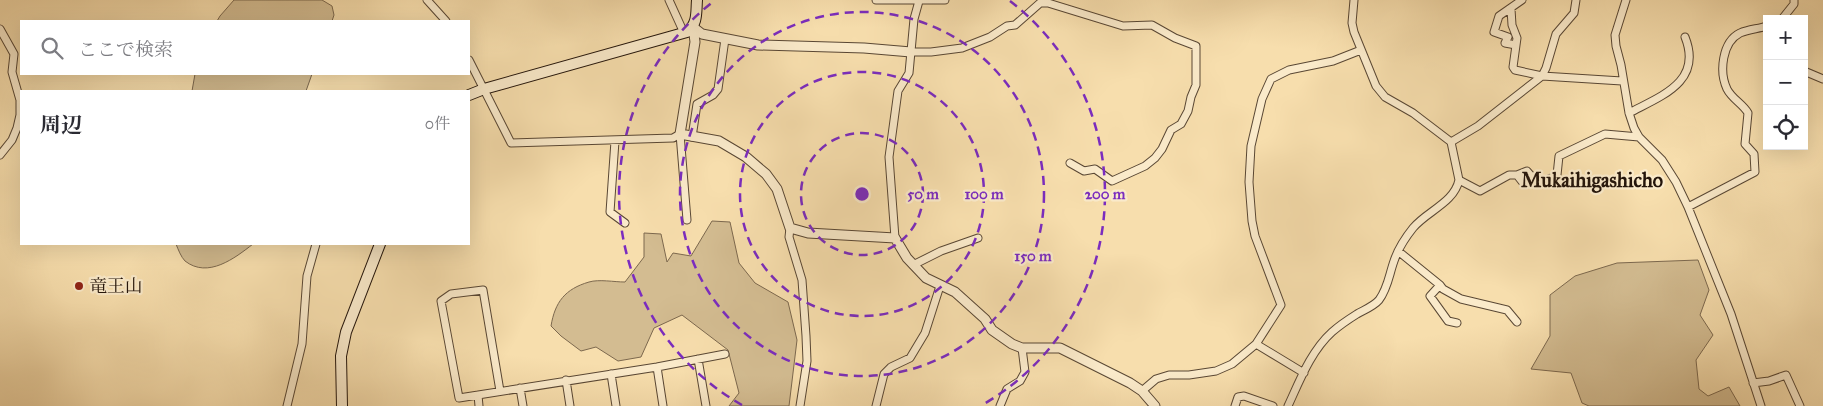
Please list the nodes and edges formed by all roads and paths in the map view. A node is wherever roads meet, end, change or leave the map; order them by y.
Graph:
1 (427, 0) edge
2 (669, 0) edge
3 (697, 0) edge
4 (876, 0) edge
5 (945, 0) edge
6 (1354, 0) edge
7 (1522, 0) edge
8 (1576, 0) edge
9 (1626, 0) edge
10 (1794, 0) edge
11 (919, 1) edge
12 (1510, 9) junction
13 (1785, 15) edge
14 (445, 20) edge
15 (1763, 27) edge
16 (0, 29) edge
17 (689, 30) junction
18 (1685, 38) dead end
19 (726, 39) junction
20 (1516, 45) junction
21 (1361, 50) junction
22 (911, 52) junction
23 (470, 62) edge
24 (1808, 73) edge
25 (1542, 76) junction
26 (1823, 79) edge
27 (1622, 81) junction
28 (484, 89) junction
29 (470, 95) edge
30 (1629, 113) junction
31 (680, 134) junction
32 (692, 137) junction
33 (1639, 137) junction
34 (615, 141) junction
35 (1452, 142) junction
36 (0, 155) edge
37 (1070, 163) dead end
38 (1517, 176) junction
39 (1459, 180) junction
40 (1524, 184) dead end
41 (1688, 207) junction
42 (687, 220) dead end
43 (625, 223) dead end
44 (790, 228) junction
45 (895, 238) junction
46 (978, 238) dead end
47 (316, 245) edge
48 (380, 245) edge
49 (1398, 251) junction
50 (913, 265) junction
51 (1440, 285) junction
52 (940, 286) junction
53 (1517, 322) dead end
54 (1457, 323) dead end
55 (1256, 344) junction
56 (1022, 348) junction
57 (725, 354) dead end
58 (698, 359) junction
59 (657, 367) junction
60 (1304, 373) junction
61 (611, 374) junction
62 (566, 380) junction
63 (1753, 383) junction
64 (520, 388) junction
65 (500, 391) junction
66 (1142, 391) junction
67 (478, 395) junction
68 (287, 406) edge
69 (342, 406) edge
70 (479, 406) edge
71 (523, 406) edge
72 (570, 406) edge
73 (616, 406) edge
74 (663, 406) edge
75 (706, 406) edge
76 (800, 406) edge
77 (876, 406) edge
78 (1000, 406) edge
79 (1155, 406) edge
80 (1236, 406) edge
81 (1273, 406) edge
82 (1288, 406) edge
83 (1761, 406) edge
84 (1800, 406) edge

1 - 14 street
2 - 17 street
3 - 17 main road
4 - 11 street
5 - 11 street
6 - 21 street
7 - 12 street
8 - 25 street
9 - 27 street
10 - 13 street
11 - 22 street
12 - 20 street
12 - 20 street
15 - 41 street
16 - 36 street
17 - 19 street
17 - 28 main road
17 - 31 street
18 - 30 street
19 - 22 street
19 - 32 street
20 - 25 street
21 - 35 street
21 - 55 street
22 - 37 street
22 - 45 street
23 - 28 street
24 - 26 street
25 - 27 street
25 - 35 street
27 - 30 street
28 - 29 main road
28 - 34 street
30 - 33 street
31 - 32 street
31 - 34 street
31 - 42 street
32 - 44 street
33 - 38 street
33 - 41 street
34 - 43 street
35 - 39 street
38 - 39 street
38 - 40 street
39 - 49 street
41 - 63 street
44 - 45 street
44 - 76 street
45 - 50 street
46 - 50 street
47 - 68 street
48 - 69 main road
49 - 51 street
49 - 60 street
50 - 52 street
51 - 53 street
51 - 54 street
52 - 56 street
52 - 77 street
55 - 60 street
55 - 66 street
56 - 66 street
56 - 78 street
57 - 58 street
58 - 59 street
58 - 75 street
59 - 61 street
59 - 74 street
60 - 82 street
61 - 62 street
61 - 73 street
62 - 64 street
62 - 72 street
63 - 83 street
63 - 84 street
64 - 65 street
64 - 71 street
65 - 67 street
65 - 67 street
66 - 79 street
67 - 70 street
80 - 81 street

